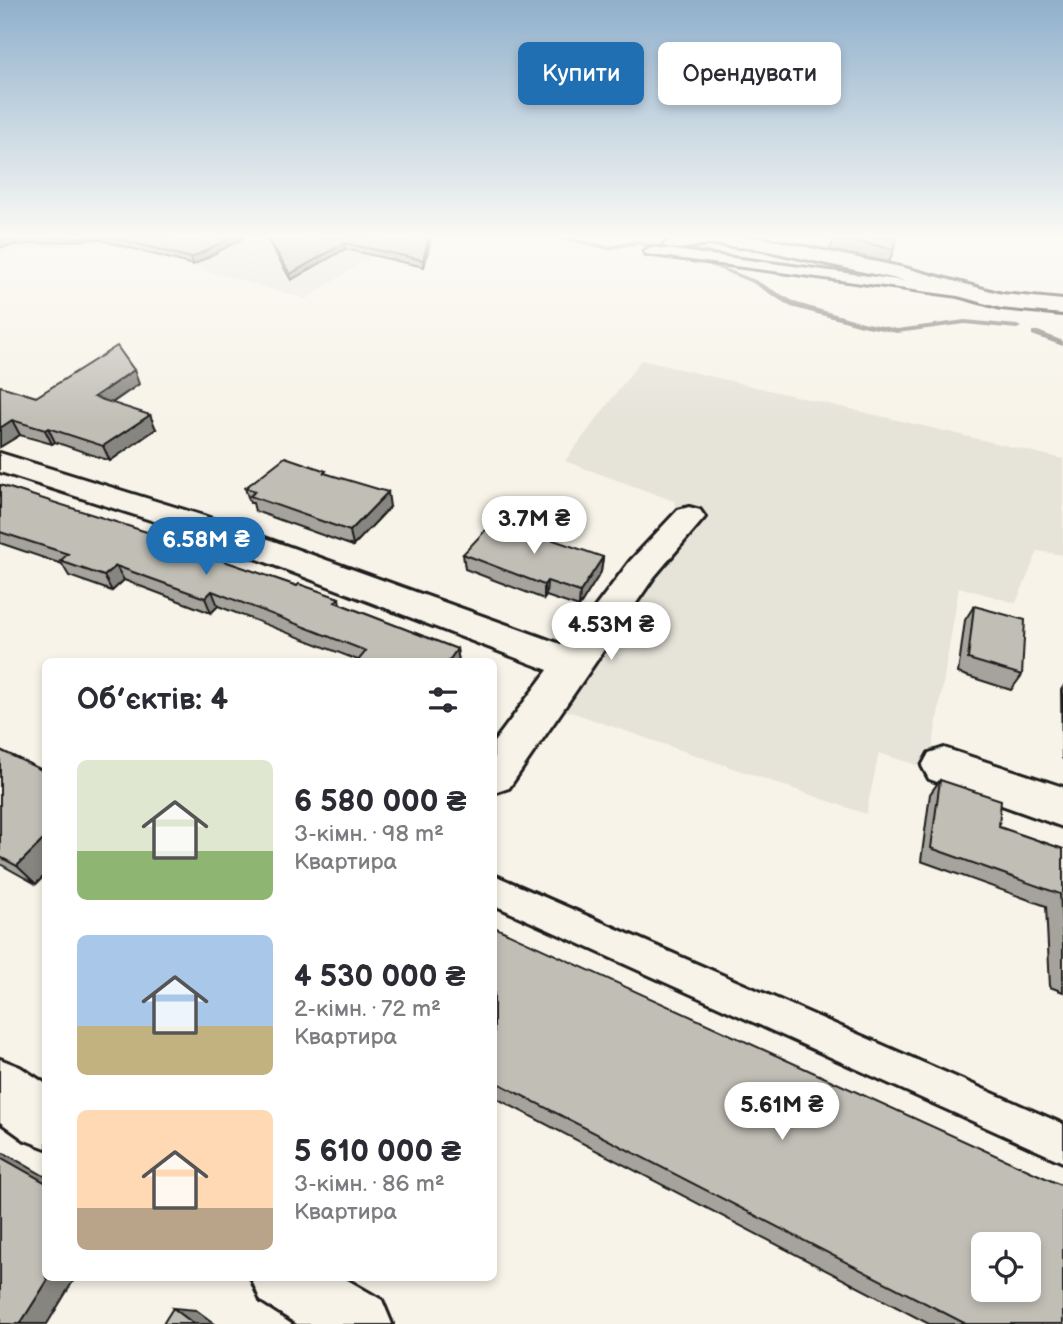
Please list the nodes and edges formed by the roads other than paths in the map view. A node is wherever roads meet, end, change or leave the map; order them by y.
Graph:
1 (992, 299) edge
2 (1063, 307) edge
3 (0, 462) edge
4 (690, 517) dead end
5 (573, 664) junction
6 (944, 766) dead end
7 (497, 771) edge
8 (1063, 807) edge
9 (497, 891) edge
10 (0, 1087) edge
11 (42, 1116) edge
12 (1063, 1143) edge
13 (290, 1281) edge
14 (358, 1324) edge

1 - 2 street
3 - 5 street
4 - 5 street
5 - 7 street
6 - 8 street
9 - 12 lane
10 - 11 street
13 - 14 street

